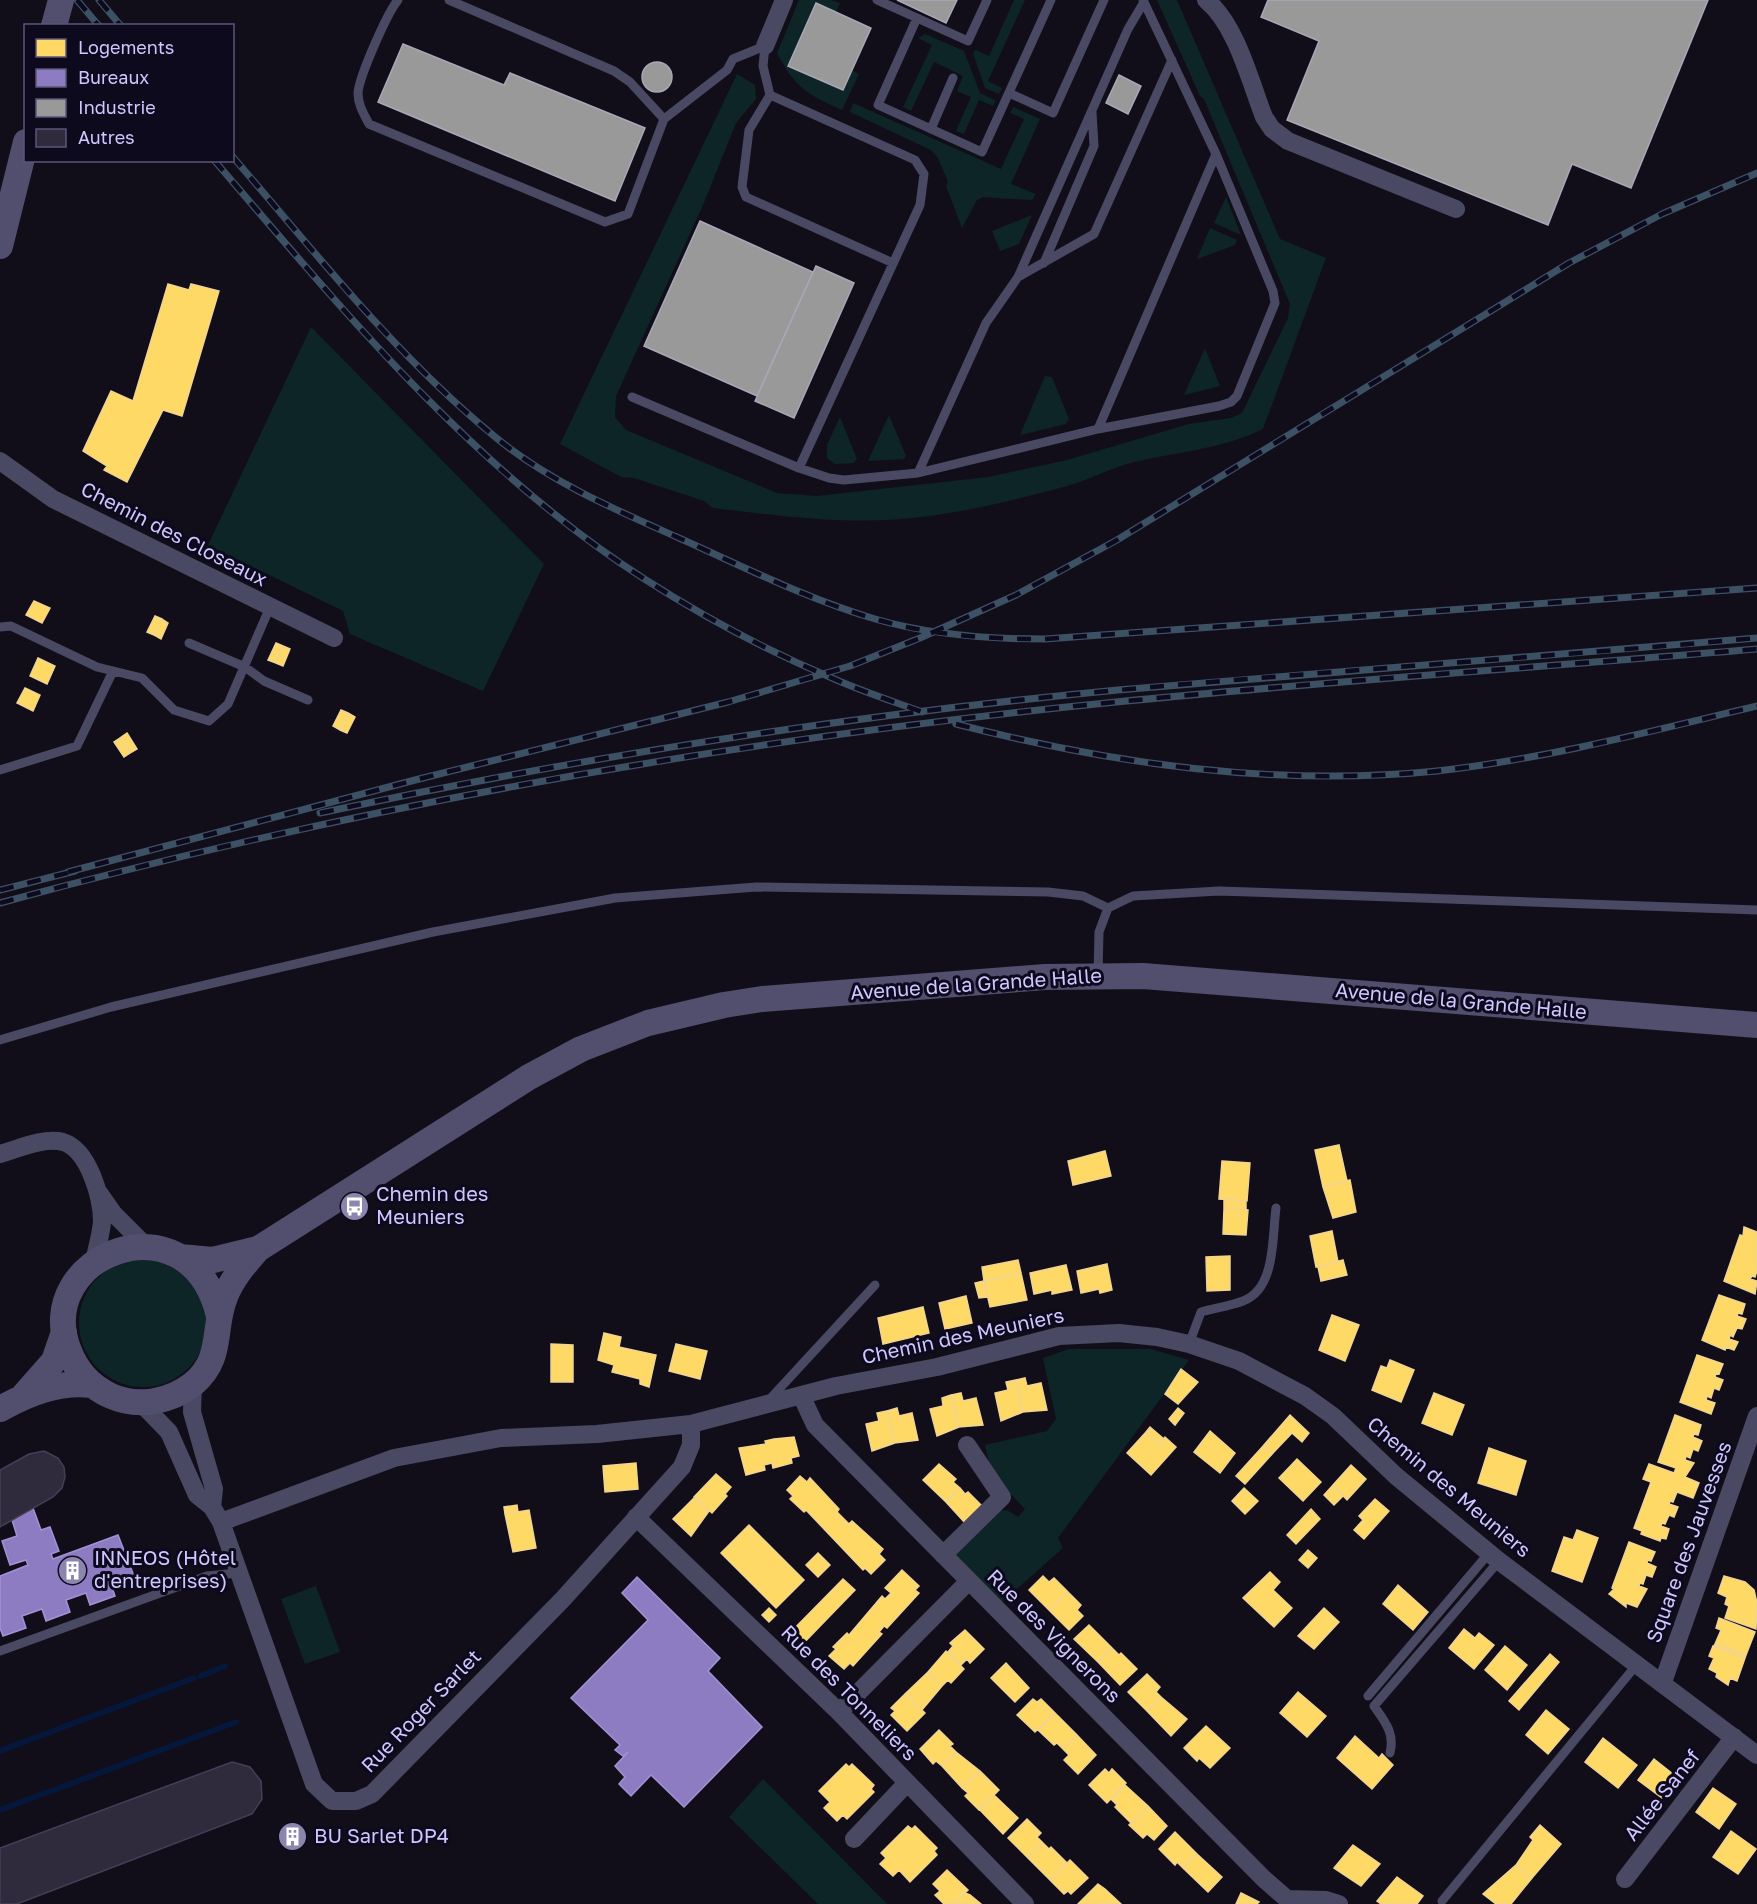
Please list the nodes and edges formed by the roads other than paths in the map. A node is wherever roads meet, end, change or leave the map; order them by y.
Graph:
1 (61, 0) edge
2 (398, 0) edge
3 (449, 0) edge
4 (784, 0) edge
5 (878, 0) edge
6 (987, 0) edge
7 (1051, 0) edge
8 (1104, 0) edge
9 (1206, 0) edge
10 (1143, 1) edge
11 (917, 18) junction
12 (55, 24) edge
13 (765, 46) junction
14 (1172, 60) junction
15 (953, 78) dead end
16 (1009, 93) junction
17 (770, 95) junction
18 (1092, 110) junction
19 (664, 119) junction
20 (931, 129) junction
21 (24, 150) edge
22 (1216, 154) junction
23 (1456, 208) dead end
24 (0, 246) edge
25 (893, 263) junction
26 (1044, 263) junction
27 (1018, 277) junction
28 (632, 397) dead end
29 (1098, 429) junction
30 (0, 461) edge
31 (800, 468) junction
32 (918, 473) junction
33 (270, 607) junction
34 (0, 627) edge
35 (334, 638) dead end
36 (189, 642) dead end
37 (245, 667) junction
38 (113, 671) junction
39 (308, 700) dead end
40 (0, 770) edge
41 (1108, 908) junction
42 (1757, 910) edge
43 (1098, 976) junction
44 (1757, 1025) edge
45 (0, 1040) edge
46 (0, 1154) edge
47 (96, 1189) junction
48 (1276, 1208) dead end
49 (147, 1247) junction
50 (258, 1249) junction
51 (180, 1257) junction
52 (94, 1263) junction
53 (875, 1285) dead end
54 (219, 1316) junction
55 (64, 1332) junction
56 (1189, 1344) junction
57 (193, 1383) junction
58 (92, 1385) junction
59 (24, 1395) junction
60 (801, 1395) junction
61 (140, 1402) junction
62 (765, 1405) junction
63 (0, 1409) edge
64 (1757, 1416) edge
65 (690, 1424) junction
66 (967, 1445) dead end
67 (216, 1514) junction
68 (636, 1517) junction
69 (943, 1555) junction
70 (1494, 1557) junction
71 (238, 1573) junction
72 (968, 1582) junction
73 (0, 1651) edge
74 (1638, 1663) junction
75 (1663, 1682) junction
76 (1368, 1696) dead end
77 (839, 1712) junction
78 (1734, 1737) junction
79 (1390, 1753) dead end
80 (1757, 1755) edge
81 (908, 1783) junction
82 (854, 1839) dead end
83 (1625, 1879) dead end
84 (1285, 1901) edge
85 (1442, 1901) dead end
86 (1025, 1904) edge
87 (1339, 1904) edge

1 - 12 street
2 - 19 lane
3 - 19 lane
4 - 13 street
5 - 11 lane
6 - 11 lane
7 - 16 lane
8 - 16 lane
9 - 23 street
10 - 14 lane
10 - 18 lane
11 - 20 lane
13 - 17 lane
13 - 19 lane
14 - 22 lane
14 - 26 lane
15 - 20 lane
16 - 20 lane
17 - 25 lane
17 - 25 lane
18 - 26 lane
18 - 27 lane
21 - 24 street
22 - 29 lane
22 - 29 lane
25 - 31 lane
26 - 27 lane
27 - 32 lane
28 - 31 lane
29 - 32 lane
30 - 33 street, Chemin des Closeaux
31 - 32 lane
33 - 35 street, Chemin des Closeaux
33 - 37 lane
34 - 38 lane
36 - 37 lane
37 - 38 lane
37 - 39 lane
38 - 40 lane
41 - 42 lane
41 - 43 lane
41 - 45 lane
43 - 44 street, Avenue de la Grande Halle
43 - 50 street, Avenue de la Grande Halle
46 - 47 street
47 - 49 street
47 - 52 street
48 - 56 lane
49 - 51 street
49 - 52 street
50 - 51 street, Avenue de la Grande Halle
50 - 54 street, Avenue de la Grande Halle
51 - 54 street
52 - 55 street
53 - 62 lane
54 - 57 street
55 - 58 street
55 - 59 street
56 - 60 street, Chemin des Meuniers
56 - 70 street, Chemin des Meuniers
57 - 61 street
57 - 67 street
58 - 59 street
58 - 61 street
59 - 63 street
60 - 62 street, Chemin des Meuniers
60 - 69 street, Rue des Vignerons
61 - 67 street
62 - 65 street, Chemin des Meuniers
64 - 75 street, Square des Jauvesses
65 - 67 street, Chemin des Meuniers
65 - 68 street, Rue Roger Sarlet
66 - 69 street
67 - 71 street, Rue Roger Sarlet
68 - 71 street, Rue Roger Sarlet
68 - 77 street, Rue des Tonneliers
69 - 72 street, Rue des Vignerons
70 - 74 street, Chemin des Meuniers
70 - 76 lane
70 - 79 lane
71 - 73 lane
72 - 77 street
72 - 84 street, Rue des Vignerons
74 - 75 street, Chemin des Meuniers
74 - 85 lane
75 - 78 street, Chemin des Meuniers
77 - 81 street, Rue des Tonneliers
78 - 80 street, Chemin des Meuniers
78 - 83 street, Allée Sanef
81 - 82 street
81 - 86 street, Rue des Tonneliers
84 - 87 street

